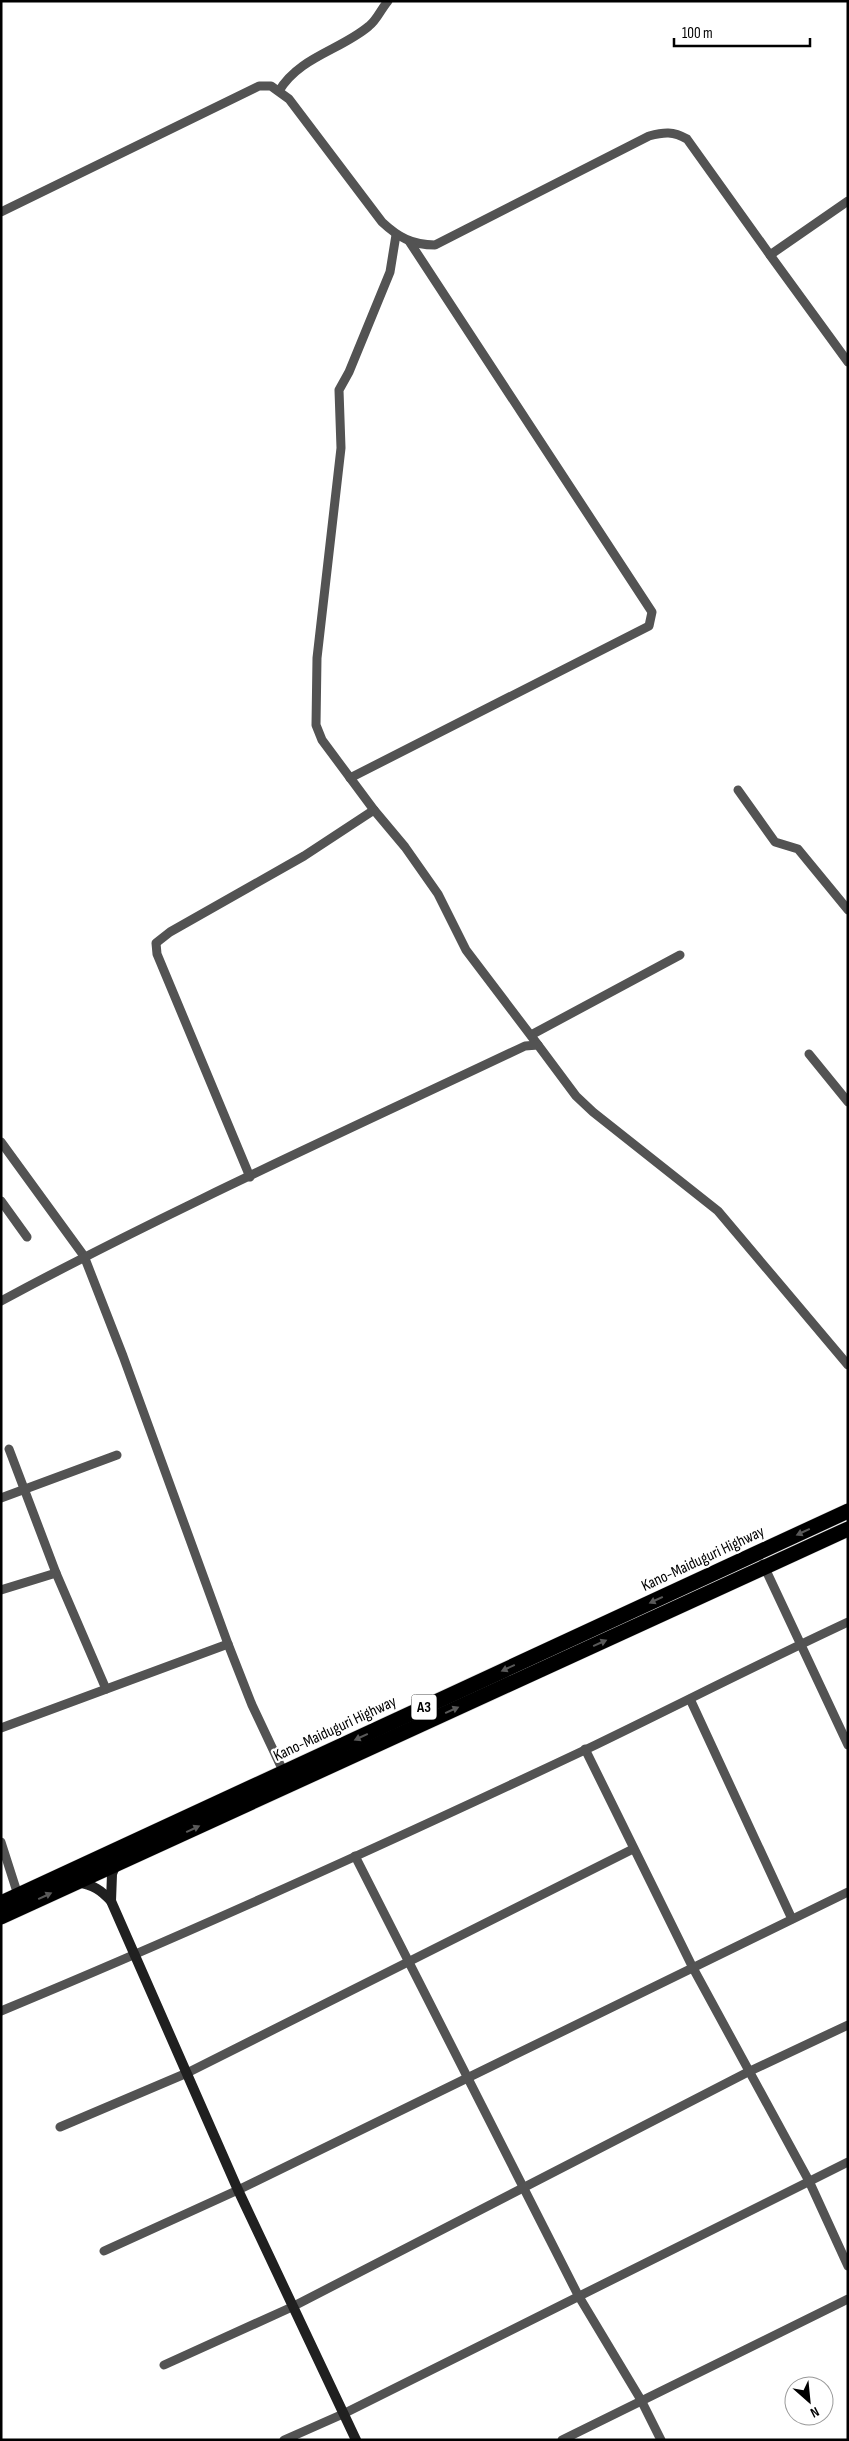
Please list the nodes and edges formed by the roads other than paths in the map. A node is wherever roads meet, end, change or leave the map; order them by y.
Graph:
1 (383, 3) edge
2 (280, 91) junction
3 (848, 201) edge
4 (1, 212) edge
5 (396, 235) junction
6 (409, 241) junction
7 (770, 255) junction
8 (848, 362) edge
9 (350, 778) junction
10 (738, 790) dead end
11 (374, 810) junction
12 (848, 910) edge
13 (680, 955) dead end
14 (531, 1035) junction
15 (538, 1045) junction
16 (809, 1054) dead end
17 (848, 1102) edge
18 (1, 1142) edge
19 (250, 1177) junction
20 (1, 1201) edge
21 (26, 1237) dead end
22 (84, 1256) junction
23 (1, 1301) edge
24 (848, 1366) edge
25 (9, 1449) dead end
26 (117, 1455) dead end
27 (24, 1489) junction
28 (1, 1498) edge
29 (848, 1511) edge
30 (848, 1529) edge
31 (758, 1553) junction
32 (765, 1568) junction
33 (56, 1572) junction
34 (1, 1590) edge
35 (848, 1622) edge
36 (228, 1644) junction
37 (800, 1644) junction
38 (106, 1689) junction
39 (690, 1699) junction
40 (1, 1728) edge
41 (848, 1745) edge
42 (585, 1749) junction
43 (286, 1779) junction
44 (1, 1842) edge
45 (633, 1849) junction
46 (355, 1856) junction
47 (116, 1864) junction
48 (78, 1882) junction
49 (848, 1892) edge
50 (18, 1896) junction
51 (111, 1901) junction
52 (1, 1903) edge
53 (1, 1917) edge
54 (792, 1918) junction
55 (135, 1954) junction
56 (409, 1962) junction
57 (693, 1968) junction
58 (1, 2011) edge
59 (848, 2025) edge
60 (748, 2072) junction
61 (187, 2073) junction
62 (469, 2079) junction
63 (60, 2127) dead end
64 (848, 2162) edge
65 (809, 2180) junction
66 (523, 2189) junction
67 (238, 2190) junction
68 (104, 2251) dead end
69 (848, 2266) edge
70 (578, 2296) junction
71 (848, 2299) edge
72 (292, 2307) junction
73 (164, 2365) dead end
74 (641, 2400) junction
75 (343, 2414) junction
76 (284, 2440) edge
77 (356, 2440) edge
78 (562, 2440) edge
79 (661, 2440) edge

1 - 2 street
2 - 4 street
2 - 5 street
3 - 7 street
5 - 6 street
5 - 9 street
6 - 7 street
6 - 9 street
7 - 8 street
9 - 11 street
10 - 12 street
11 - 14 street
11 - 19 street
13 - 14 street
14 - 15 street
15 - 19 street
15 - 24 street
16 - 17 street
18 - 22 street
19 - 22 street
20 - 21 street
22 - 23 street
22 - 36 street
25 - 27 street
26 - 27 street
27 - 28 street
27 - 33 street
29 -> 31 highway, Kano-Maiduguri Highway / A3
30 - 32 highway, Kano-Maiduguri Highway / A3
31 - 32 street
31 -> 43 highway, Kano-Maiduguri Highway / A3
32 - 37 street
43 -> 32 highway, Kano-Maiduguri Highway / A3
33 - 34 street
33 - 38 street
35 - 37 street
36 - 38 street
36 - 43 street
37 - 39 street
37 - 41 street
38 - 40 street
39 - 42 street
39 - 54 street
42 - 45 street
42 - 46 street
47 -> 43 highway, Kano-Maiduguri Highway / A3
43 - 50 highway, Kano-Maiduguri Highway / A3
44 - 50 street
45 - 56 street
45 - 57 street
46 - 55 street
46 - 56 street
47 - 48 highway, Kano-Maiduguri Highway / A3
47 - 51 street
48 - 51 street
53 -> 48 highway, Kano-Maiduguri Highway / A3
49 - 54 street
50 - 52 highway, Kano-Maiduguri Highway / A3
51 - 55 street
54 - 57 street
55 - 58 street
55 - 61 street
56 - 61 street
56 - 62 street
57 - 60 street
57 - 62 street
59 - 60 street
60 - 65 street
60 - 66 street
61 - 63 street
61 - 67 street
62 - 66 street
62 - 67 street
64 - 65 street
65 - 69 street
65 - 70 street
66 - 70 street
66 - 72 street
67 - 68 street
67 - 72 street
70 - 74 street
70 - 75 street
71 - 74 street
72 - 73 street
72 - 75 street
74 - 78 street
74 - 79 street
75 - 76 street
75 - 77 street

